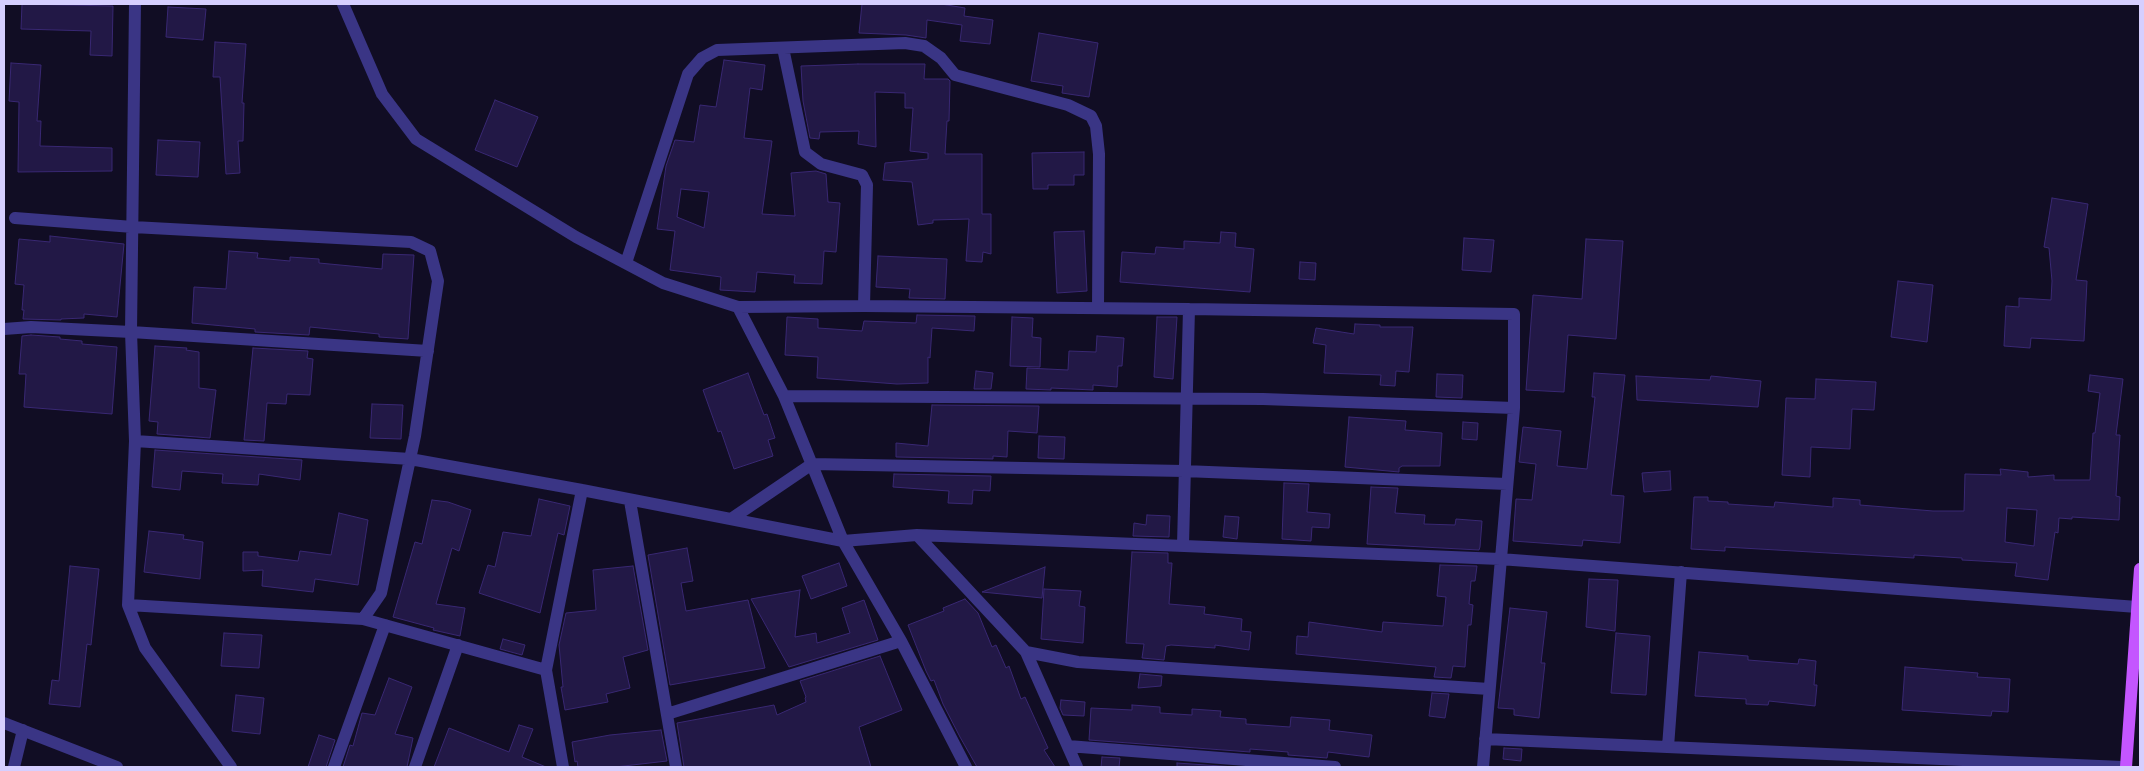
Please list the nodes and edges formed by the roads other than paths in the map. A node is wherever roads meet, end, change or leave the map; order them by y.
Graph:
1 (135, 4) edge
2 (343, 4) edge
3 (783, 48) junction
4 (15, 218) dead end
5 (133, 227) junction
6 (626, 263) junction
7 (864, 306) junction
8 (738, 307) junction
9 (1098, 308) junction
10 (1189, 308) junction
11 (4, 329) edge
12 (131, 332) junction
13 (428, 352) junction
14 (784, 396) junction
15 (1186, 398) junction
16 (1514, 408) junction
17 (135, 441) junction
18 (410, 459) junction
19 (812, 464) junction
20 (1184, 471) junction
21 (1507, 484) junction
22 (582, 490) junction
23 (630, 501) junction
24 (731, 519) junction
25 (917, 534) junction
26 (843, 541) junction
27 (1183, 546) junction
28 (1500, 559) junction
29 (2140, 570) edge
30 (1682, 572) junction
31 (128, 605) junction
32 (2138, 607) junction
33 (363, 619) junction
34 (385, 625) junction
35 (900, 642) junction
36 (458, 645) junction
37 (1026, 652) junction
38 (546, 670) junction
39 (1489, 690) junction
40 (667, 714) junction
41 (4, 723) edge
42 (24, 730) junction
43 (1485, 738) junction
44 (1068, 746) junction
45 (1668, 747) junction
46 (14, 767) edge
47 (117, 767) edge
48 (231, 767) edge
49 (334, 767) edge
50 (415, 767) edge
51 (563, 767) edge
52 (676, 767) edge
53 (966, 767) edge
54 (1077, 767) edge
55 (1335, 767) edge
56 (1483, 767) edge
57 (2124, 767) edge

1 - 5 street
2 - 6 street
3 - 6 street
3 - 7 street
3 - 9 street
4 - 5 street
5 - 12 street
5 - 13 street
6 - 8 street
7 - 8 street
7 - 9 street
8 - 14 street
9 - 10 street
10 - 15 street
10 - 16 street
11 - 12 street
12 - 13 street
12 - 17 street
13 - 18 street
14 - 15 street
14 - 19 street
15 - 16 street
15 - 20 street
16 - 21 street
17 - 18 street
17 - 31 street
18 - 22 street
18 - 33 street
19 - 20 street
19 - 24 street
19 - 26 street
20 - 21 street
20 - 27 street
21 - 28 street
22 - 23 street
22 - 38 street
23 - 24 street
23 - 40 street
24 - 26 street
25 - 26 street
25 - 27 street
25 - 37 street
26 - 35 street
27 - 28 street
28 - 30 street
28 - 39 street
29 - 32 main road
30 - 32 street
30 - 45 street
31 - 33 street
31 - 48 street
32 - 57 main road
33 - 34 street
34 - 36 street
34 - 49 street
35 - 40 street
35 - 53 street
36 - 38 street
36 - 50 street
37 - 39 street
37 - 44 street
38 - 51 street
39 - 43 street
40 - 52 street
41 - 42 street
42 - 46 street
42 - 47 street
43 - 45 street
43 - 56 street
44 - 54 street
44 - 55 street
45 - 57 street

